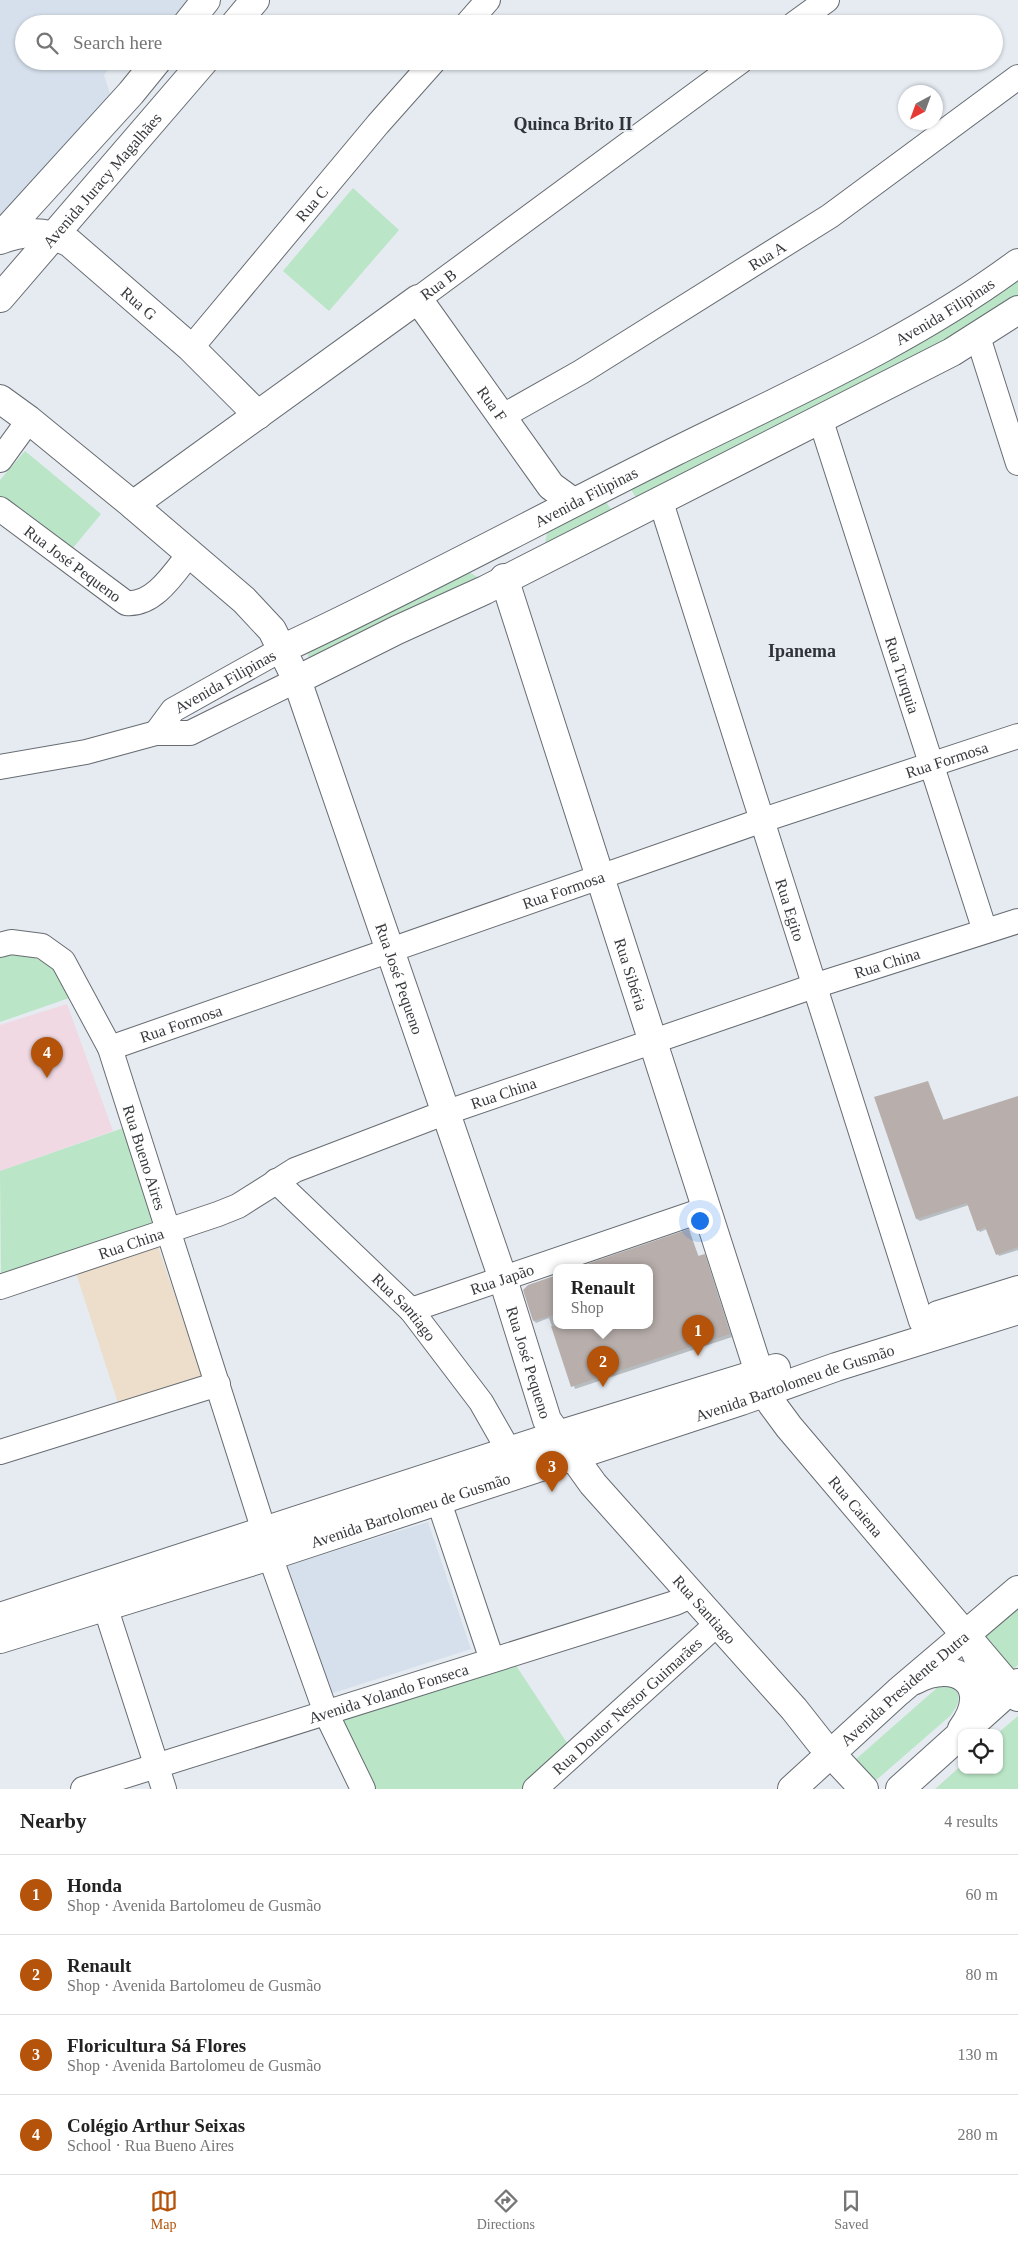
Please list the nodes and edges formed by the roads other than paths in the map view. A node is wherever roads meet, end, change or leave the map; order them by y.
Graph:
1 (206, 0) edge
2 (255, 0) edge
3 (488, 0) edge
4 (827, 0) edge
5 (194, 15) edge
6 (242, 15) edge
7 (475, 15) edge
8 (806, 15) edge
9 (150, 70) edge
10 (197, 70) edge
11 (426, 70) edge
12 (729, 70) edge
13 (1018, 77) edge
14 (131, 93) junction
15 (155, 120) junction
16 (54, 235) junction
17 (0, 239) edge
18 (1018, 263) edge
19 (0, 298) edge
20 (418, 299) junction
21 (1018, 310) edge
22 (978, 337) junction
23 (191, 348) junction
24 (0, 399) edge
25 (258, 415) junction
26 (503, 416) junction
27 (820, 418) junction
28 (29, 420) junction
29 (523, 448) junction
30 (0, 460) edge
31 (1018, 464) edge
32 (623, 477) junction
33 (597, 491) junction
34 (573, 502) junction
35 (650, 504) junction
36 (133, 505) junction
37 (0, 509) edge
38 (538, 520) junction
39 (613, 523) junction
40 (190, 553) junction
41 (461, 562) junction
42 (504, 578) junction
43 (282, 649) junction
44 (297, 680) junction
45 (156, 733) junction
46 (1018, 736) edge
47 (932, 764) junction
48 (0, 767) edge
49 (764, 820) junction
50 (601, 876) junction
51 (1018, 921) edge
52 (985, 931) junction
53 (0, 945) edge
54 (389, 951) junction
55 (814, 986) junction
56 (652, 1042) junction
57 (110, 1048) junction
58 (445, 1112) junction
59 (276, 1181) junction
60 (706, 1209) junction
61 (168, 1232) junction
62 (503, 1279) junction
63 (0, 1287) edge
64 (1018, 1290) edge
65 (411, 1310) junction
66 (1018, 1310) edge
67 (921, 1321) junction
68 (762, 1381) junction
69 (218, 1384) junction
70 (566, 1441) junction
71 (508, 1451) junction
72 (0, 1452) edge
73 (543, 1466) junction
74 (593, 1484) junction
75 (438, 1499) junction
76 (267, 1543) junction
77 (1018, 1590) edge
78 (693, 1595) junction
79 (105, 1606) junction
80 (0, 1616) edge
81 (718, 1624) junction
82 (0, 1638) edge
83 (968, 1641) junction
84 (492, 1660) junction
85 (1016, 1690) edge
86 (898, 1692) junction
87 (974, 1711) junction
88 (326, 1713) junction
89 (948, 1745) junction
90 (831, 1753) junction
91 (158, 1765) junction
92 (860, 1784) edge
93 (83, 1789) edge
94 (164, 1789) edge
95 (363, 1789) edge
96 (535, 1789) edge
97 (792, 1789) edge
98 (900, 1789) edge

1 - 5 main road
2 - 6 main road
3 - 7 street
4 - 8 street
9 - 14 main road
10 - 15 main road, Avenida Juracy Magalhães
11 - 23 street, Rua C
12 - 20 street, Rua B
13 - 26 street, Rua A
14 - 15 main road
14 - 17 main road
15 - 16 main road, Avenida Juracy Magalhães
16 - 17 main road, Rua G
16 - 19 main road, Avenida Juracy Magalhães
16 - 23 main road, Rua G
18 - 32 main road, Avenida Filipinas
20 - 25 main road, Rua B
20 - 26 main road, Rua F
21 - 22 main road, Avenida Filipinas
22 - 27 main road, Avenida Filipinas
22 - 31 street
23 - 25 main road, Rua G
24 - 28 main road, Rua José Pequeno
25 - 36 main road, Rua B
26 - 29 main road, Rua F
27 - 35 main road, Avenida Filipinas
27 - 47 street, Rua Turquia
28 - 30 street
28 - 36 main road, Rua José Pequeno
29 - 34 main road, Rua F
29 - 38 main road
32 - 33 main road, Avenida Filipinas
32 - 35 main road
33 - 34 main road, Avenida Filipinas
33 - 39 main road
34 - 38 main road, Avenida Filipinas
35 - 39 main road, Avenida Filipinas
35 - 49 street, Rua Egito
36 - 40 main road, Rua José Pequeno
37 - 40 street, Rua José Pequeno
38 - 41 main road, Avenida Filipinas
38 - 42 main road
39 - 42 main road, Avenida Filipinas
40 - 43 main road, Rua José Pequeno
41 - 42 main road
41 - 43 main road, Avenida Filipinas
42 - 44 main road, Avenida Filipinas
42 - 50 main road, Rua Sibéria
43 - 44 main road, Rua José Pequeno
43 - 45 street, Avenida Filipinas
44 - 45 street, Avenida Filipinas
44 - 54 main road, Rua José Pequeno
45 - 48 street, Avenida Filipinas
46 - 47 street, Rua Formosa
47 - 49 street, Rua Formosa
47 - 52 street, Rua Turquia
49 - 50 street, Rua Formosa
49 - 55 street, Rua Egito
50 - 54 street, Rua Formosa
50 - 56 main road, Rua Sibéria
51 - 52 street, Rua China
52 - 55 street, Rua China
53 - 57 street, Rua Bueno Aires
54 - 57 street, Rua Formosa
54 - 58 main road, Rua José Pequeno
55 - 56 street, Rua China
55 - 67 street, Rua Egito
56 - 58 street, Rua China
56 - 60 main road, Rua Sibéria
57 - 61 street, Rua Bueno Aires
58 - 59 street, Rua China
58 - 62 main road, Rua José Pequeno
59 - 61 street, Rua China
59 - 65 street, Rua Santiago
60 - 62 street, Rua Japão
60 - 68 main road, Rua Sibéria
61 - 63 street, Rua China
61 - 69 street, Rua Bueno Aires
62 - 65 street, Rua Japão
62 - 70 main road, Rua José Pequeno
64 - 67 main road, Avenida Bartolomeu de Gusmão
65 - 71 street, Rua Santiago
66 - 68 main road, Avenida Bartolomeu de Gusmão
67 - 68 main road, Avenida Bartolomeu de Gusmão
68 - 70 main road, Avenida Bartolomeu de Gusmão
68 - 83 main road, Rua Caiena
69 - 72 street
69 - 76 street, Rua Bueno Aires
70 - 71 main road, Avenida Bartolomeu de Gusmão
70 - 73 main road, Avenida Bartolomeu de Gusmão
70 - 74 main road, Rua Santiago
71 - 76 main road, Avenida Bartolomeu de Gusmão
73 - 74 street
73 - 75 main road, Avenida Bartolomeu de Gusmão
74 - 78 main road, Rua Santiago
75 - 76 main road, Avenida Bartolomeu de Gusmão
75 - 84 street
76 - 79 main road, Avenida Bartolomeu de Gusmão
76 - 80 main road, Avenida Bartolomeu de Gusmão
76 - 88 street, Rua Bueno Aires
77 - 83 main road, Avenida Presidente Dutra
78 - 81 main road, Rua Santiago
78 - 84 street, Avenida Yolando Fonseca
79 - 82 main road, Avenida Bartolomeu de Gusmão
79 - 91 street
81 - 90 main road, Rua Santiago
81 - 96 street, Rua Doutor Nestor Guimarães
83 - 85 main road, Rua Caiena
83 - 86 main road, Avenida Presidente Dutra
83 - 87 main road
84 - 88 street, Avenida Yolando Fonseca
85 - 89 main road
86 - 87 main road
86 - 90 main road, Avenida Presidente Dutra
87 - 89 main road
88 - 91 street, Avenida Yolando Fonseca
88 - 95 street, Rua Bueno Aires
89 - 98 main road
90 - 92 main road, Rua Santiago
90 - 97 main road, Avenida Presidente Dutra
91 - 93 street, Avenida Yolando Fonseca
91 - 94 street

